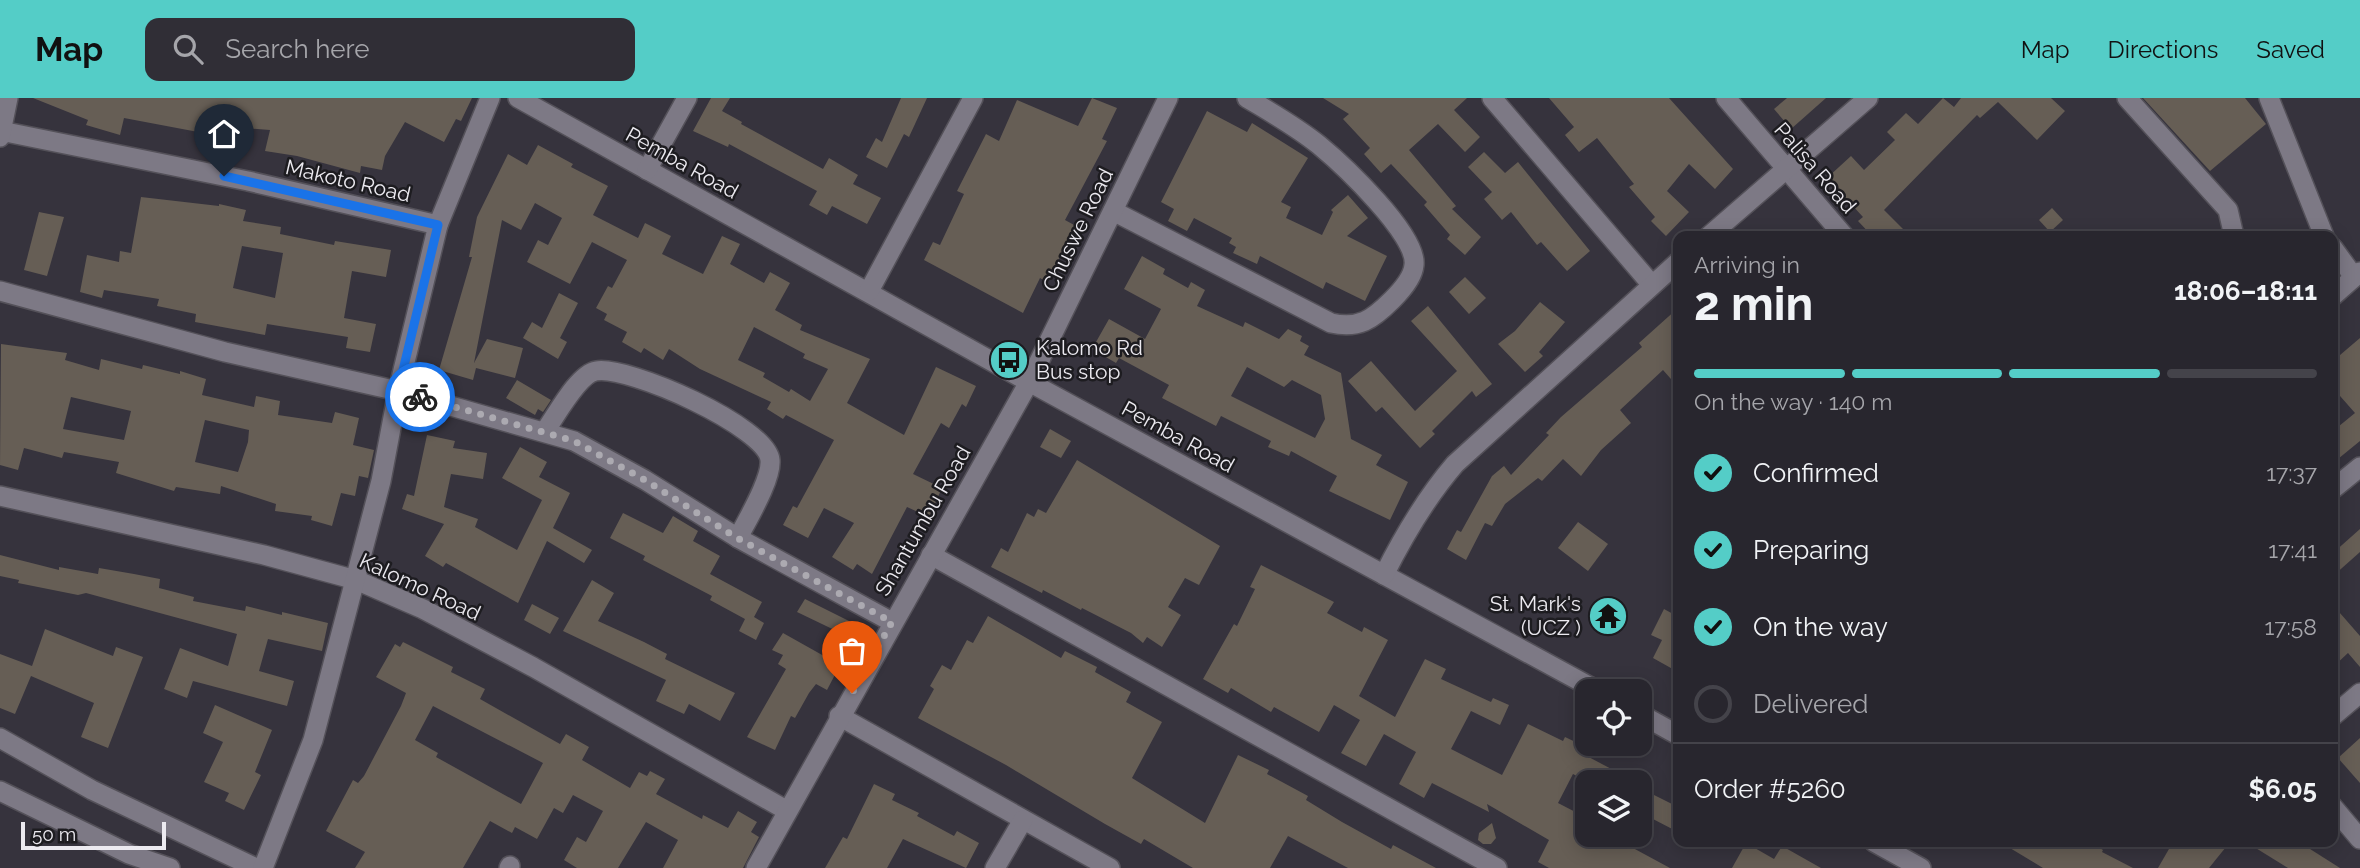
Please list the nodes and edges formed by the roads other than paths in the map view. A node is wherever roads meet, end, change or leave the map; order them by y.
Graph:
1 (8, 98) edge
2 (490, 98) edge
3 (518, 98) edge
4 (687, 98) edge
5 (973, 98) edge
6 (1167, 98) edge
7 (1247, 98) edge
8 (1492, 98) edge
9 (1726, 98) edge
10 (1868, 98) edge
11 (2127, 98) edge
12 (2269, 98) edge
13 (1, 134) edge
14 (647, 170) junction
15 (1786, 170) junction
16 (1113, 211) junction
17 (438, 225) junction
18 (1715, 231) edge
19 (1839, 231) edge
20 (2233, 231) edge
21 (2322, 231) edge
22 (2338, 254) edge
23 (1673, 266) edge
24 (2357, 275) edge
25 (1652, 285) junction
26 (0, 291) edge
27 (869, 291) junction
28 (2338, 292) edge
29 (1029, 382) junction
30 (398, 391) junction
31 (545, 430) junction
32 (2360, 467) edge
33 (2338, 485) edge
34 (0, 496) edge
35 (737, 538) junction
36 (931, 555) junction
37 (1384, 575) junction
38 (356, 580) junction
39 (892, 622) junction
40 (1576, 679) edge
41 (2360, 692) edge
42 (2338, 712) edge
43 (839, 716) junction
44 (1652, 721) edge
45 (1673, 732) edge
46 (0, 738) edge
47 (0, 791) edge
48 (786, 810) junction
49 (2338, 813) edge
50 (1023, 820) junction
51 (2360, 839) edge
52 (1883, 847) edge
53 (125, 861) edge
54 (170, 868) edge
55 (256, 868) edge
56 (263, 868) edge
57 (756, 868) edge
58 (995, 868) edge
59 (1110, 868) edge
60 (1497, 868) edge
61 (1921, 868) edge

1 - 13 street
2 - 17 street
3 - 14 street, Pemba Road
4 - 14 street
5 - 27 street
6 - 16 street, Chuswe Road
7 - 16 street
8 - 25 street
9 - 15 street, Palisa Road
10 - 15 street
11 - 20 street
12 - 21 street
13 - 17 street, Makoto Road
14 - 27 street, Pemba Road
15 - 18 street
15 - 19 street, Palisa Road
16 - 29 street, Chuswe Road
17 - 30 street
22 - 24 street
23 - 25 street
24 - 28 street
25 - 37 street
26 - 30 street
27 - 29 street, Pemba Road
29 - 36 street, Shantumbu Road
29 - 37 street, Pemba Road
30 - 31 street
30 - 38 street
31 - 35 street
31 - 35 street
32 - 33 street
34 - 38 street, Kalomo Road
35 - 39 street
36 - 39 street, Shantumbu Road
36 - 60 street
37 - 40 street, Pemba Road
38 - 48 street, Kalomo Road
38 - 56 street
39 - 43 street, Shantumbu Road
41 - 42 street
43 - 48 street, Shantumbu Road
43 - 50 street
44 - 45 street
46 - 55 street
47 - 53 street
48 - 57 street, Shantumbu Road
49 - 51 street
50 - 58 street
50 - 59 street
52 - 61 street
53 - 54 street

